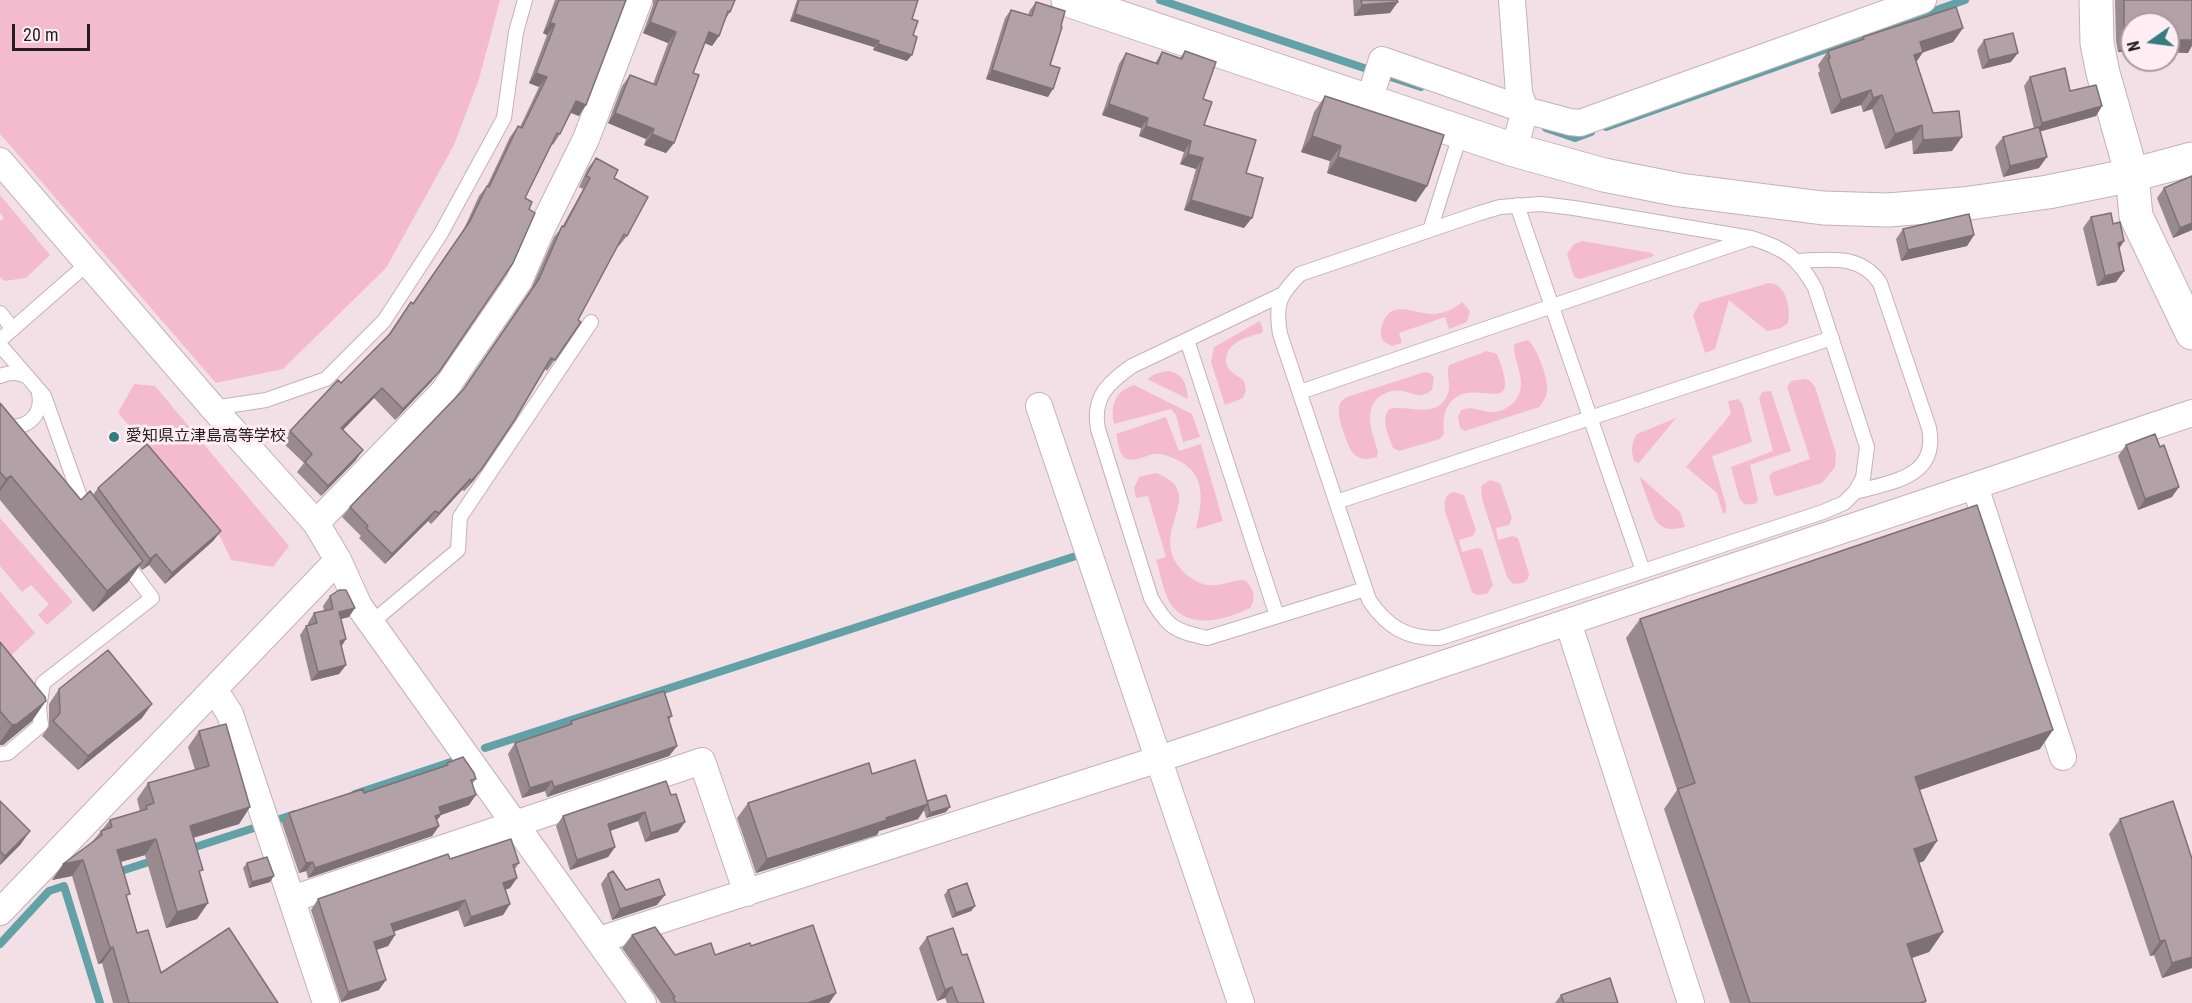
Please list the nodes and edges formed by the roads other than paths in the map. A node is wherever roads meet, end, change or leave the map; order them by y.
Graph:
1 (525, 0) edge
2 (639, 0) edge
3 (1068, 0) edge
4 (1512, 0) edge
5 (1923, 0) edge
6 (2096, 0) edge
7 (1375, 82) junction
8 (1521, 125) junction
9 (1461, 132) junction
10 (2192, 159) edge
11 (0, 160) edge
12 (2132, 175) junction
13 (1517, 205) junction
14 (1430, 230) junction
15 (1751, 238) junction
16 (1796, 261) junction
17 (87, 264) junction
18 (1281, 295) junction
19 (1551, 306) junction
20 (0, 314) edge
21 (591, 322) dead end
22 (13, 329) junction
23 (2192, 333) edge
24 (1832, 338) junction
25 (1187, 340) junction
26 (0, 342) edge
27 (0, 376) edge
28 (33, 381) junction
29 (1300, 392) junction
30 (1039, 406) dead end
31 (213, 408) junction
32 (2192, 413) edge
33 (1590, 418) junction
34 (0, 424) edge
35 (1974, 486) junction
36 (1855, 492) junction
37 (1336, 502) junction
38 (316, 523) junction
39 (98, 526) edge
40 (112, 544) edge
41 (338, 560) junction
42 (1643, 571) junction
43 (1365, 589) junction
44 (1277, 616) junction
45 (371, 622) junction
46 (1568, 622) junction
47 (214, 689) junction
48 (0, 754) edge
49 (2063, 757) dead end
50 (1159, 759) junction
51 (515, 824) junction
52 (747, 893) junction
53 (292, 899) junction
54 (0, 912) edge
55 (599, 940) junction
56 (326, 1003) edge
57 (643, 1003) edge
58 (1241, 1003) edge
59 (1691, 1003) edge

1 - 31 lane
2 - 38 street
3 - 7 street
4 - 8 street
5 - 8 street
6 - 12 street
7 - 8 street
7 - 9 street
8 - 9 street
8 - 12 street
9 - 14 lane
10 - 12 street
11 - 17 street
12 - 23 street
13 - 14 lane
13 - 15 lane
13 - 19 lane
14 - 18 lane
15 - 16 lane
15 - 19 lane
16 - 24 lane
16 - 36 lane
17 - 22 lane
17 - 31 street
18 - 25 lane
18 - 29 lane
19 - 29 lane
19 - 33 lane
20 - 22 lane
21 - 45 lane
22 - 26 lane
24 - 33 lane
24 - 36 lane
25 - 44 lane
25 - 44 lane
26 - 28 lane
27 - 28 lane
28 - 34 lane
28 - 39 lane
29 - 37 lane
30 - 50 street
31 - 38 street
32 - 35 street
33 - 37 lane
33 - 42 lane
35 - 46 street
35 - 49 street
36 - 42 lane
37 - 43 lane
38 - 41 street
40 - 48 lane
41 - 45 street
41 - 47 street
42 - 43 lane
43 - 44 lane
45 - 51 street
46 - 50 street
46 - 59 street
47 - 53 street
47 - 54 street
50 - 52 street
50 - 58 street
51 - 52 street
51 - 53 street
51 - 55 street
52 - 55 street
53 - 56 street
55 - 57 street

